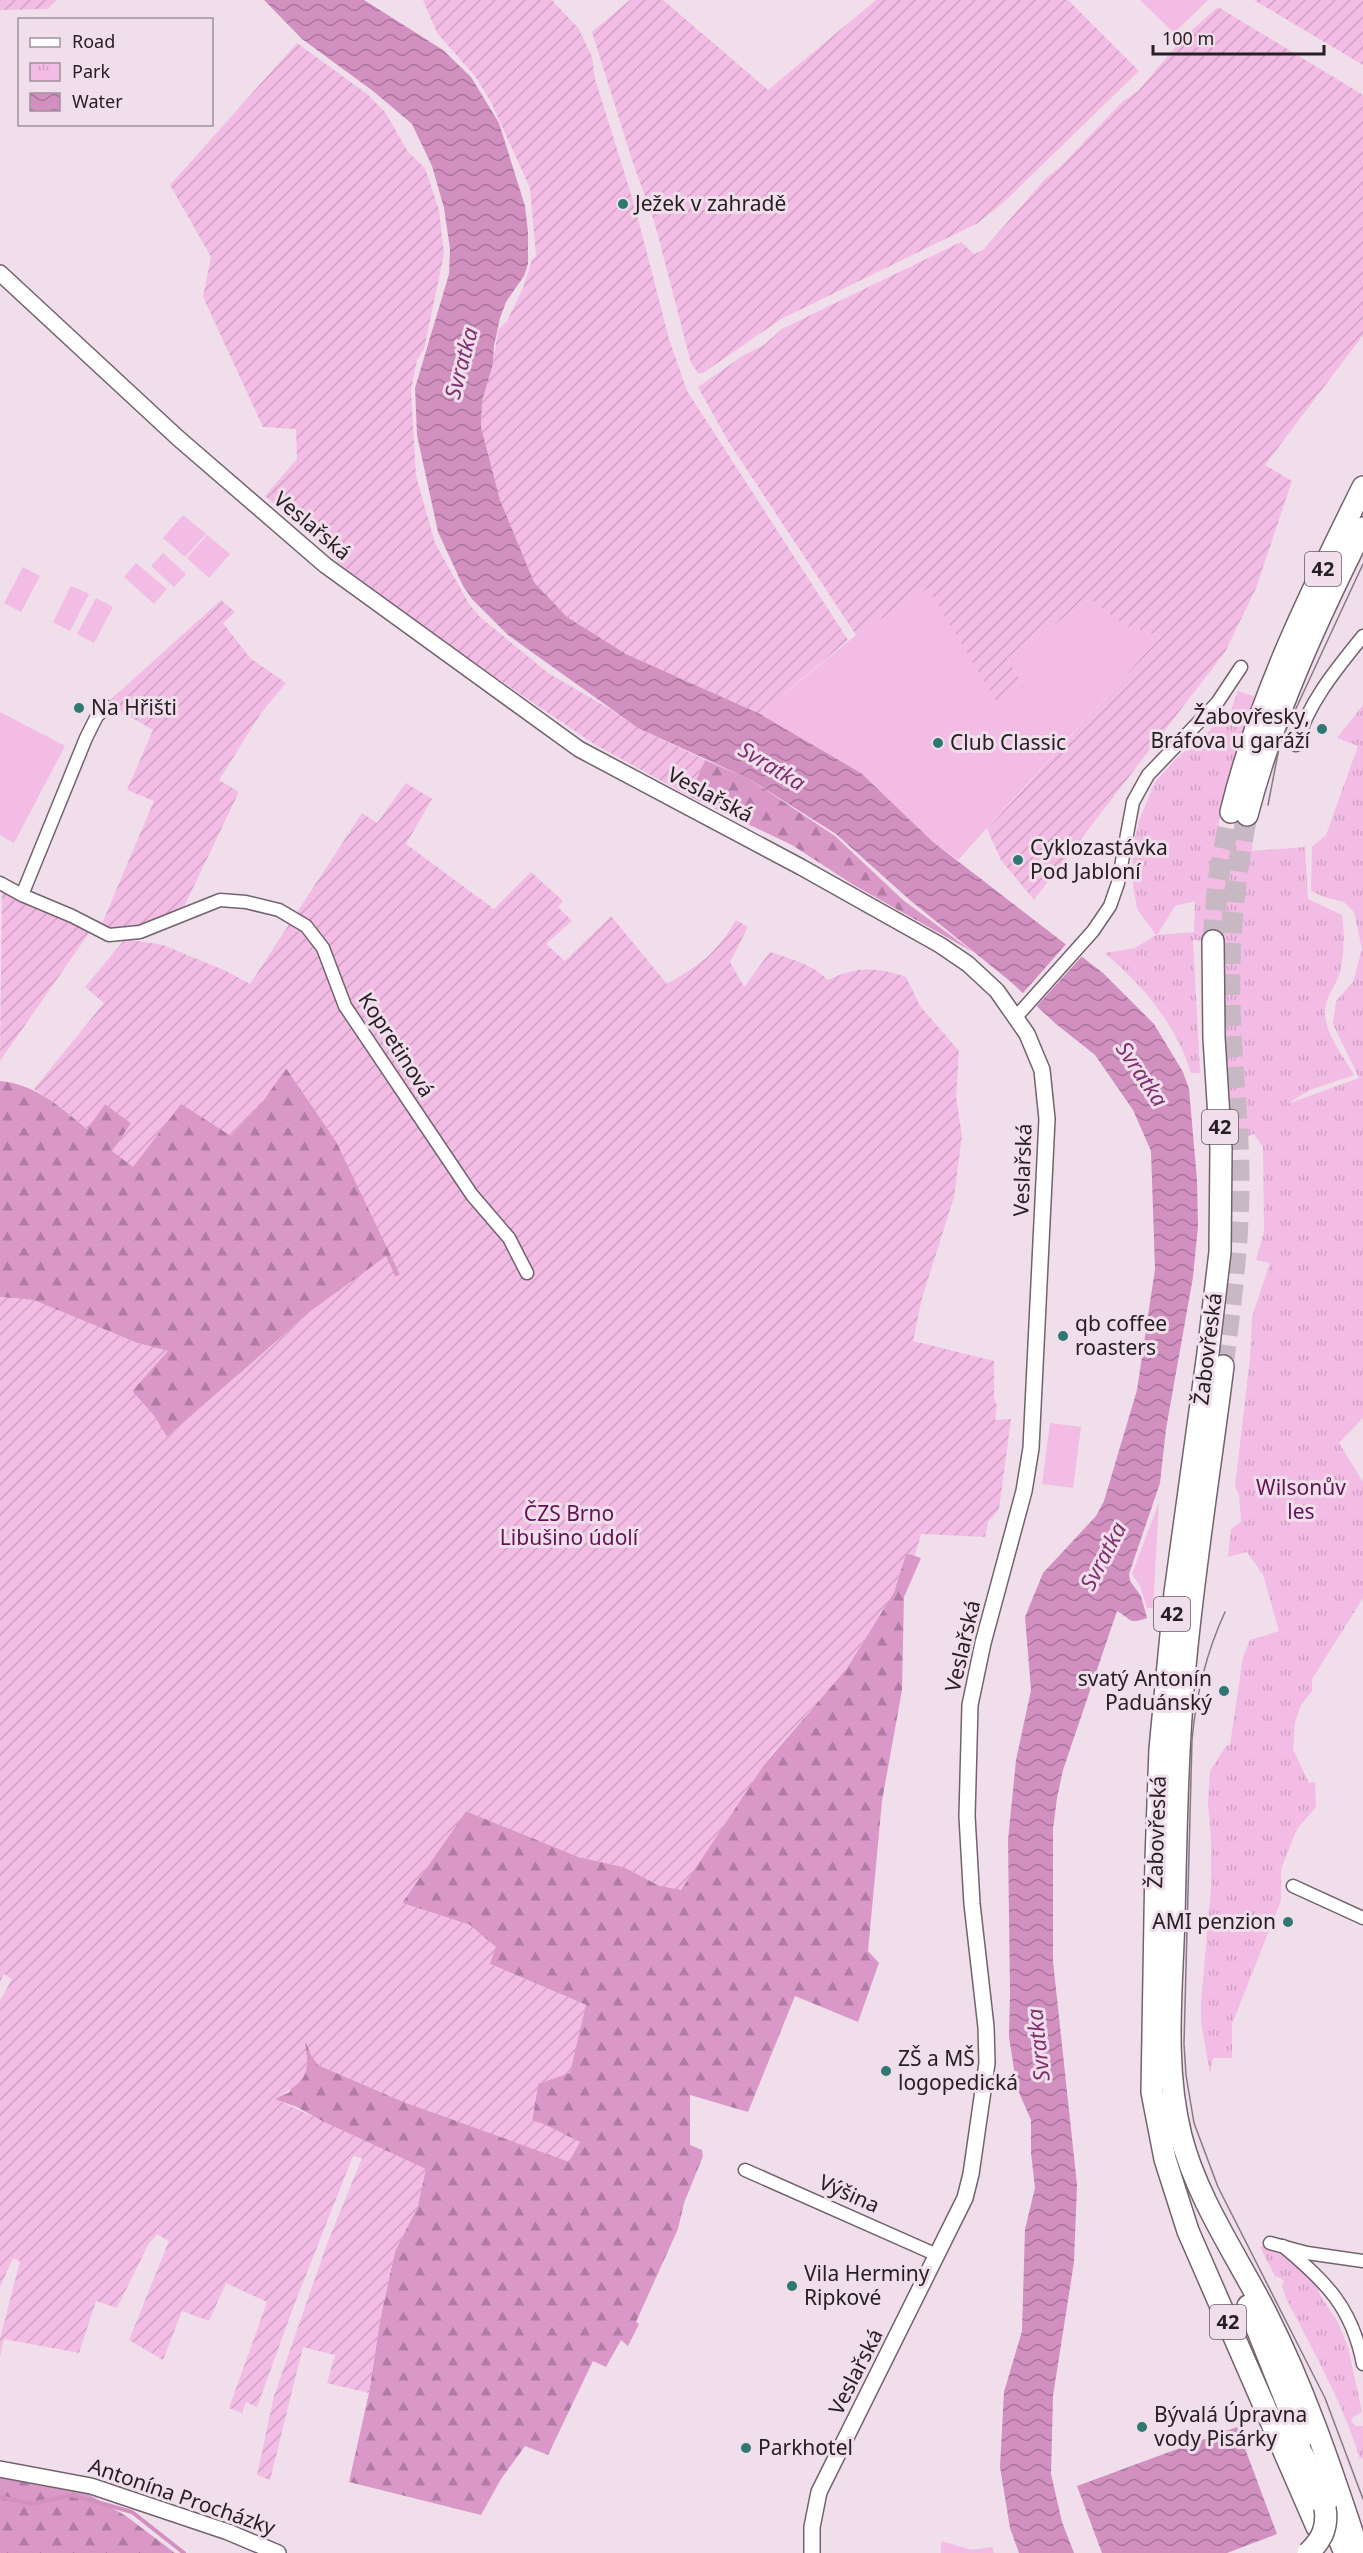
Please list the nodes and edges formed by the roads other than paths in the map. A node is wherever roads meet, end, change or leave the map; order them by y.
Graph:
1 (0, 273) edge
2 (1363, 487) edge
3 (1363, 528) edge
4 (1363, 636) edge
5 (1241, 667) dead end
6 (107, 707) dead end
7 (1296, 745) dead end
8 (0, 883) edge
9 (22, 895) junction
10 (1213, 941) tunnel mouth
11 (1017, 1016) junction
12 (526, 1273) dead end
13 (1224, 1366) tunnel mouth
14 (1293, 1886) dead end
15 (1363, 1918) edge
16 (1154, 2112) junction
17 (745, 2170) dead end
18 (1205, 2199) junction
19 (1269, 2243) dead end
20 (1283, 2246) junction
21 (937, 2255) junction
22 (1363, 2261) edge
23 (1363, 2364) edge
24 (1305, 2460) junction
25 (0, 2469) edge
26 (1321, 2518) junction
27 (1351, 2550) edge
28 (278, 2553) edge
29 (812, 2553) edge
30 (1308, 2553) edge

1 - 11 street, Veslařská
2 - 3 highway, 42
4 - 7 street
5 - 11 street
6 - 9 street
8 - 9 street, Kopretinová
9 - 12 street, Kopretinová
10 - 16 highway, Žabovřeská / 42
11 - 21 street, Veslařská
13 - 18 highway, Žabovřeská / 42
14 - 15 street
16 - 24 highway, 42
16 - 26 highway, Žabovřeská / 42
17 - 21 street, Výšina
18 - 24 highway, 42
18 - 27 highway, Žabovřeská / 42
19 - 20 street
20 - 22 street
20 - 23 street
21 - 29 street, Veslařská
24 - 26 highway, 42
25 - 28 street, Antonína Procházky
26 - 27 highway, 42
26 - 30 highway, bridge

